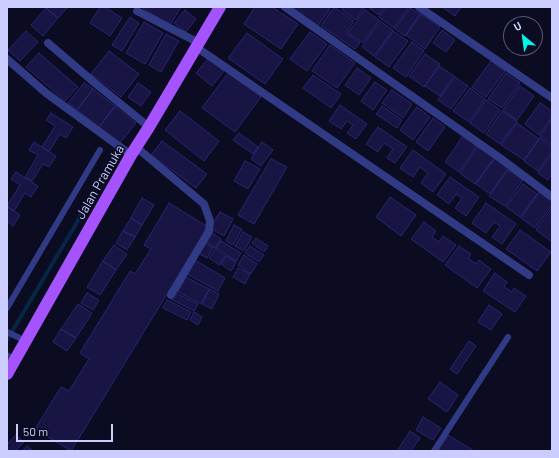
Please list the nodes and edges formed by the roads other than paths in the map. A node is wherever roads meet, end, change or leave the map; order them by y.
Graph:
1 (220, 7) edge
2 (285, 7) edge
3 (419, 7) edge
4 (137, 11) dead end
5 (48, 44) dead end
6 (198, 45) junction
7 (7, 59) edge
8 (552, 98) edge
9 (149, 127) junction
10 (100, 150) dead end
11 (134, 151) junction
12 (552, 197) edge
13 (529, 275) dead end
14 (171, 295) dead end
15 (7, 308) edge
16 (10, 334) edge
17 (508, 337) dead end
18 (26, 341) junction
19 (11, 357) edge
20 (7, 374) edge
21 (434, 451) edge

1 - 6 main road, Jalan Pramuka
2 - 12 street
3 - 8 street
4 - 6 street
5 - 9 street
6 - 9 main road, Jalan Pramuka
6 - 13 street
7 - 11 street
9 - 11 main road, Jalan Pramuka
10 - 15 lane
11 - 14 street
11 - 18 main road, Jalan Pramuka
16 - 18 lane
17 - 21 lane
18 - 19 main road, Jalan Pramuka
19 - 20 main road, Jalan Pramuka

